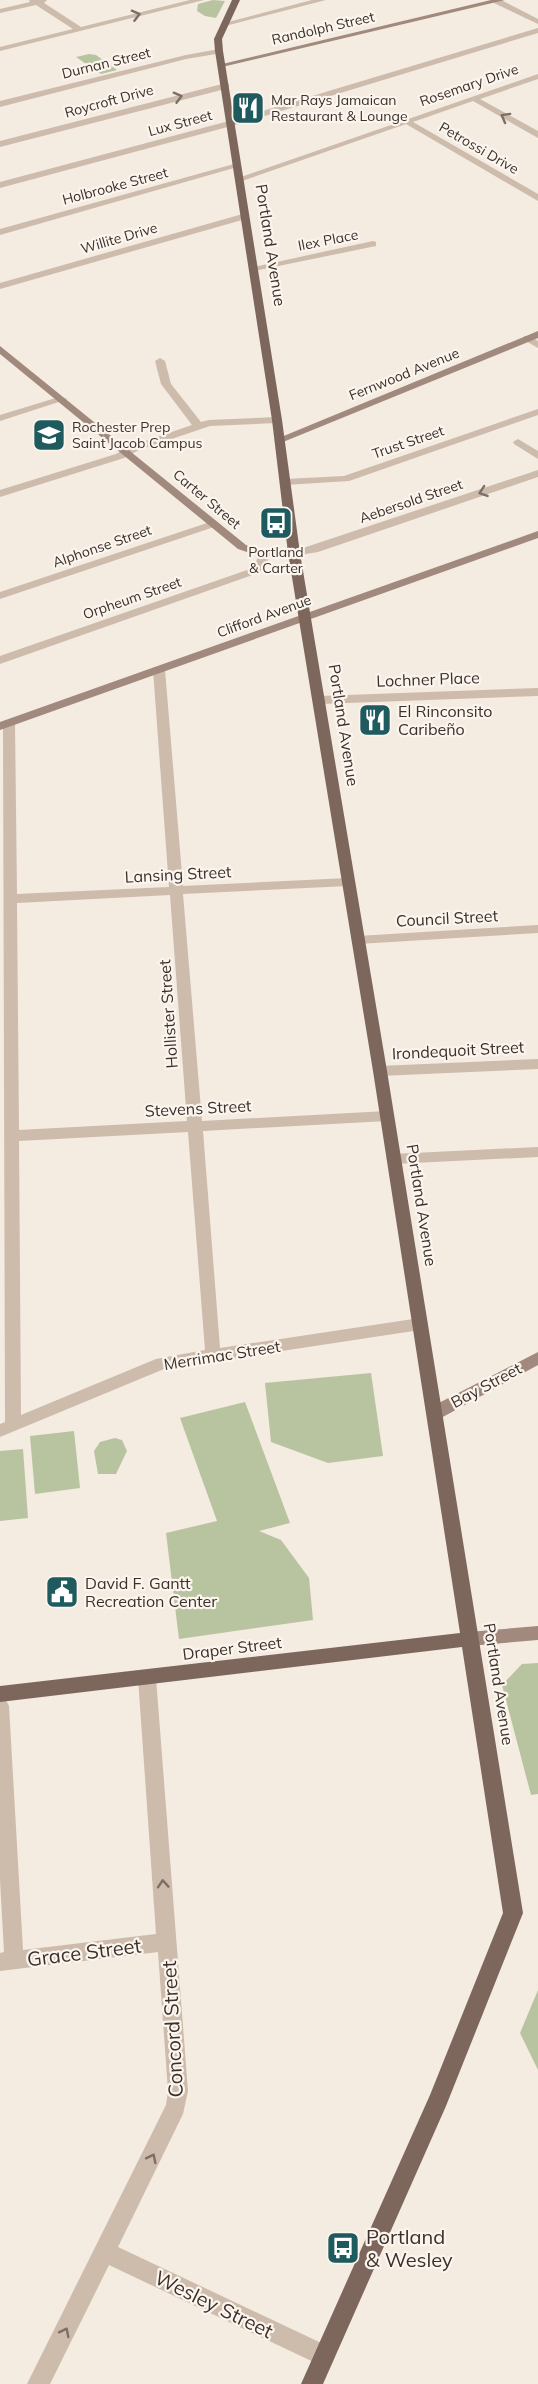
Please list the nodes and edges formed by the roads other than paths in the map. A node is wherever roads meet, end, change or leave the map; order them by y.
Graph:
1 (48, 0) edge
2 (200, 0) edge
3 (236, 0) edge
4 (322, 0) edge
5 (499, 0) edge
6 (35, 1) edge
7 (0, 11) edge
8 (538, 22) edge
9 (225, 24) junction
10 (79, 29) junction
11 (538, 30) edge
12 (0, 49) edge
13 (219, 51) junction
14 (222, 65) junction
15 (536, 79) edge
16 (226, 86) junction
17 (473, 98) junction
18 (0, 104) edge
19 (406, 121) junction
20 (232, 123) junction
21 (538, 135) edge
22 (0, 144) edge
23 (237, 166) junction
24 (239, 179) junction
25 (0, 185) edge
26 (538, 198) edge
27 (246, 216) junction
28 (0, 232) edge
29 (373, 244) dead end
30 (254, 268) junction
31 (0, 286) edge
32 (538, 334) edge
33 (527, 338) junction
34 (538, 345) edge
35 (0, 349) edge
36 (160, 361) dead end
37 (63, 399) junction
38 (538, 412) edge
39 (0, 418) edge
40 (277, 420) junction
41 (198, 426) junction
42 (497, 427) junction
43 (279, 440) junction
44 (127, 452) junction
45 (538, 456) edge
46 (538, 473) edge
47 (285, 482) junction
48 (0, 494) edge
49 (213, 524) junction
50 (538, 534) edge
51 (264, 553) junction
52 (294, 553) junction
53 (0, 596) edge
54 (304, 618) junction
55 (0, 660) edge
56 (159, 670) junction
57 (538, 692) edge
58 (320, 700) junction
59 (4, 725) edge
60 (348, 882) junction
61 (177, 891) junction
62 (10, 899) junction
63 (538, 929) edge
64 (358, 940) junction
65 (538, 1064) edge
66 (380, 1071) junction
67 (387, 1116) junction
68 (195, 1126) junction
69 (10, 1136) junction
70 (538, 1152) edge
71 (393, 1159) junction
72 (420, 1324) junction
73 (213, 1356) junction
74 (538, 1358) edge
75 (435, 1413) junction
76 (7, 1429) edge
77 (538, 1633) edge
78 (470, 1639) junction
79 (147, 1678) junction
80 (0, 1694) edge
81 (0, 1706) edge
82 (167, 1942) junction
83 (7, 1961) edge
84 (105, 2252) junction
85 (324, 2356) junction
86 (38, 2384) edge
87 (312, 2384) edge

1 - 6 street
10 -> 2 street
3 - 9 main road, Portland Avenue
4 - 9 street
5 - 8 street
5 - 14 main road, Randolph Street
6 - 7 street
6 - 10 street
9 - 13 main road, Portland Avenue
10 - 12 street
11 - 20 street, Lux Street
13 - 14 main road, Portland Avenue
13 - 18 street, Durnan Street
14 - 16 main road, Portland Avenue
15 - 17 street, Rosemary Drive
16 - 20 main road, Portland Avenue
22 -> 16 street, Roycroft Drive
17 - 19 street, Rosemary Drive
21 -> 17 street
19 - 24 street, Rosemary Drive
19 - 26 street, Petrossi Drive
20 - 23 main road, Portland Avenue
20 - 25 street, Lux Street
23 - 24 main road, Portland Avenue
23 - 28 street, Holbrooke Street
24 - 27 main road, Portland Avenue
27 - 30 main road, Portland Avenue
27 - 31 street, Willite Drive
29 - 30 street, Ilex Place
30 - 40 main road, Portland Avenue
32 - 33 main road, Fernwood Avenue
33 - 34 street
33 - 43 main road, Fernwood Avenue
35 - 37 main road, Carter Street
36 - 41 street
37 - 39 street
37 - 44 main road, Carter Street
38 - 42 street, Trust Street
40 - 41 street
40 - 43 main road, Portland Avenue
41 - 44 street
42 - 45 street
42 - 47 street, Trust Street
43 - 47 main road, Portland Avenue
44 - 48 street
44 - 49 main road, Carter Street
46 -> 52 street, Aebersold Street
47 - 52 main road, Portland Avenue
49 - 51 main road, Carter Street
49 - 53 street, Alphonse Street
50 - 54 main road, Clifford Avenue
51 - 52 main road, Carter Street
51 - 55 street, Orpheum Street
52 - 54 main road, Portland Avenue
54 - 56 main road, Clifford Avenue
54 - 58 main road, Portland Avenue
56 - 59 main road, Clifford Avenue
56 - 61 street, Hollister Street
57 - 58 street, Lochner Place
58 - 60 main road, Portland Avenue
59 - 62 street
60 - 61 street, Lansing Street
60 - 64 main road, Portland Avenue
61 - 62 street, Lansing Street
61 - 68 street, Hollister Street
62 - 69 street
63 - 64 street, Council Street
64 - 66 main road, Portland Avenue
65 - 66 street, Irondequoit Street
66 - 67 main road, Portland Avenue
67 - 68 street, Stevens Street
67 - 71 main road, Portland Avenue
68 - 69 street, Stevens Street
68 - 73 street, Hollister Street
69 - 76 street
70 - 71 street
71 - 72 main road, Portland Avenue
72 - 73 street, Merrimac Street
72 - 75 main road, Portland Avenue
73 - 76 street, Merrimac Street
74 - 75 main road, Bay Street
75 - 78 main road, Portland Avenue
77 - 78 main road
78 - 79 main road, Draper Street
78 - 85 main road, Portland Avenue
79 - 80 main road, Draper Street
82 -> 79 street, Concord Street
81 - 83 street
82 - 83 street, Grace Street
84 -> 82 street, Concord Street
84 - 85 street, Wesley Street
86 -> 84 street, Concord Street
85 - 87 main road, Portland Avenue

